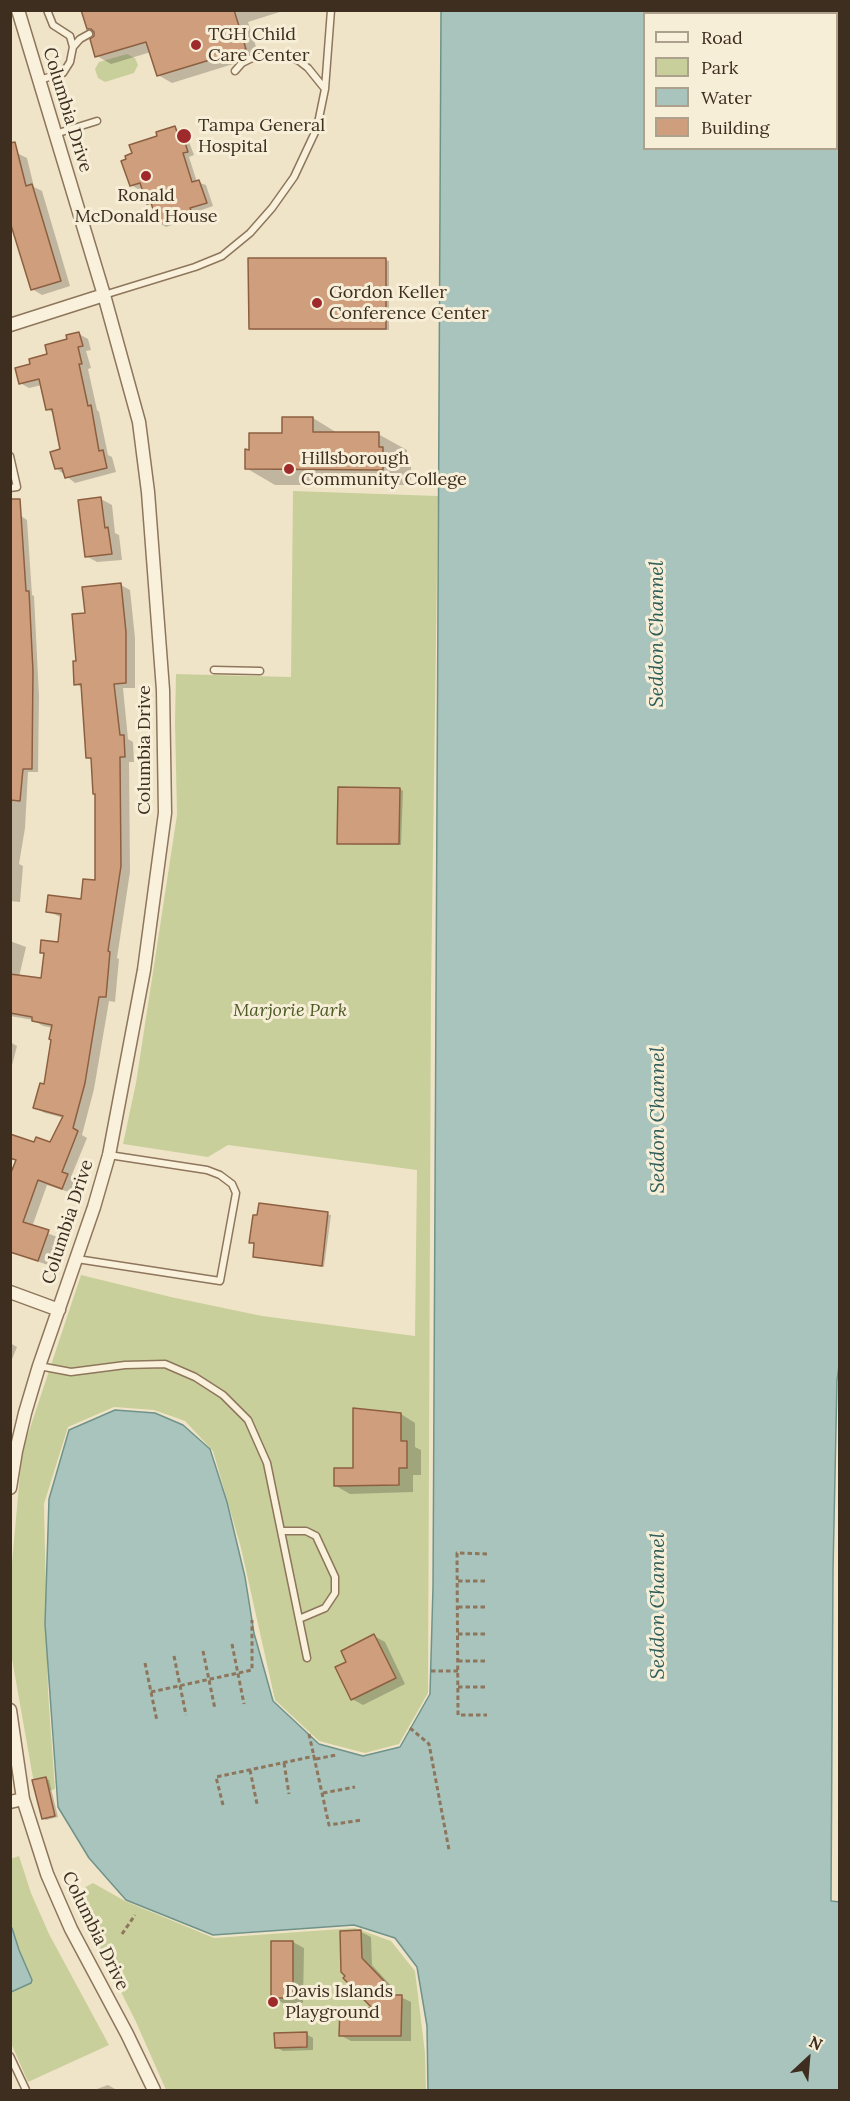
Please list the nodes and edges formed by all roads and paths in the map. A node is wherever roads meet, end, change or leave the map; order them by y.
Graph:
1 (18, 10) edge
2 (47, 10) edge
3 (331, 10) edge
4 (88, 34) dead end
5 (74, 47) junction
6 (235, 71) dead end
7 (39, 80) junction
8 (325, 89) junction
9 (97, 121) dead end
10 (56, 134) junction
11 (104, 295) junction
12 (10, 325) edge
13 (10, 456) edge
14 (10, 488) edge
15 (214, 670) dead end
16 (260, 671) dead end
17 (109, 1155) junction
18 (77, 1259) junction
19 (840, 1282) edge
20 (10, 1292) edge
21 (840, 1306) edge
22 (59, 1310) junction
23 (39, 1366) junction
24 (10, 1488) edge
25 (281, 1531) junction
26 (487, 1554) dead end
27 (458, 1581) junction
28 (487, 1581) dead end
29 (458, 1607) junction
30 (488, 1608) dead end
31 (299, 1619) junction
32 (252, 1620) dead end
33 (458, 1634) junction
34 (488, 1634) dead end
35 (232, 1644) dead end
36 (203, 1651) dead end
37 (174, 1656) dead end
38 (307, 1658) dead end
39 (458, 1661) junction
40 (488, 1661) dead end
41 (145, 1663) dead end
42 (431, 1671) dead end
43 (458, 1671) junction
44 (237, 1673) junction
45 (208, 1680) junction
46 (180, 1686) junction
47 (458, 1687) junction
48 (488, 1687) dead end
49 (151, 1692) junction
50 (243, 1704) dead end
51 (215, 1709) dead end
52 (10, 1710) edge
53 (186, 1715) dead end
54 (487, 1715) dead end
55 (157, 1721) dead end
56 (410, 1728) dead end
57 (309, 1734) dead end
58 (336, 1755) dead end
59 (315, 1757) junction
60 (14, 1761) edge
61 (284, 1762) junction
62 (250, 1770) junction
63 (355, 1786) dead end
64 (323, 1793) junction
65 (289, 1794) dead end
66 (17, 1800) edge
67 (257, 1804) dead end
68 (222, 1805) dead end
69 (362, 1820) dead end
70 (449, 1850) dead end
71 (135, 1915) dead end
72 (122, 1934) dead end
73 (10, 2056) edge
74 (26, 2091) edge
75 (154, 2091) edge

1 - 7 street, Columbia Drive
2 - 5 lane
3 - 8 lane
4 - 5 lane
5 - 7 lane
6 - 8 lane
7 - 10 street, Columbia Drive
8 - 11 lane
9 - 10 lane
10 - 11 street, Columbia Drive
11 - 12 street
11 - 17 street, Columbia Drive
13 - 14 lane
15 - 16 lane
17 - 18 street, Columbia Drive
17 - 18 lane
18 - 22 street, Columbia Drive
19 - 21 path
20 - 22 street
22 - 23 street, Columbia Drive
23 - 24 street, Columbia Drive
23 - 25 lane
25 - 31 lane
25 - 31 lane
26 - 27 path
27 - 28 path
27 - 29 path
29 - 30 path
29 - 33 path
31 - 38 lane
32 - 44 path
33 - 34 path
33 - 39 path
35 - 44 path
36 - 45 path
37 - 46 path
39 - 40 path
39 - 43 path
41 - 49 path
42 - 43 path
43 - 47 path
44 - 45 path
44 - 50 path
45 - 46 path
45 - 51 path
46 - 49 path
46 - 53 path
47 - 48 path
47 - 54 path
49 - 55 path
52 - 60 street, Columbia Drive
56 - 70 path
57 - 59 path
58 - 59 path
59 - 61 path
59 - 64 path
60 - 66 street, Columbia Drive
61 - 62 path
61 - 65 path
62 - 67 path
62 - 68 path
63 - 64 path
64 - 69 path
66 - 75 street, Columbia Drive
71 - 72 path
73 - 74 lane

